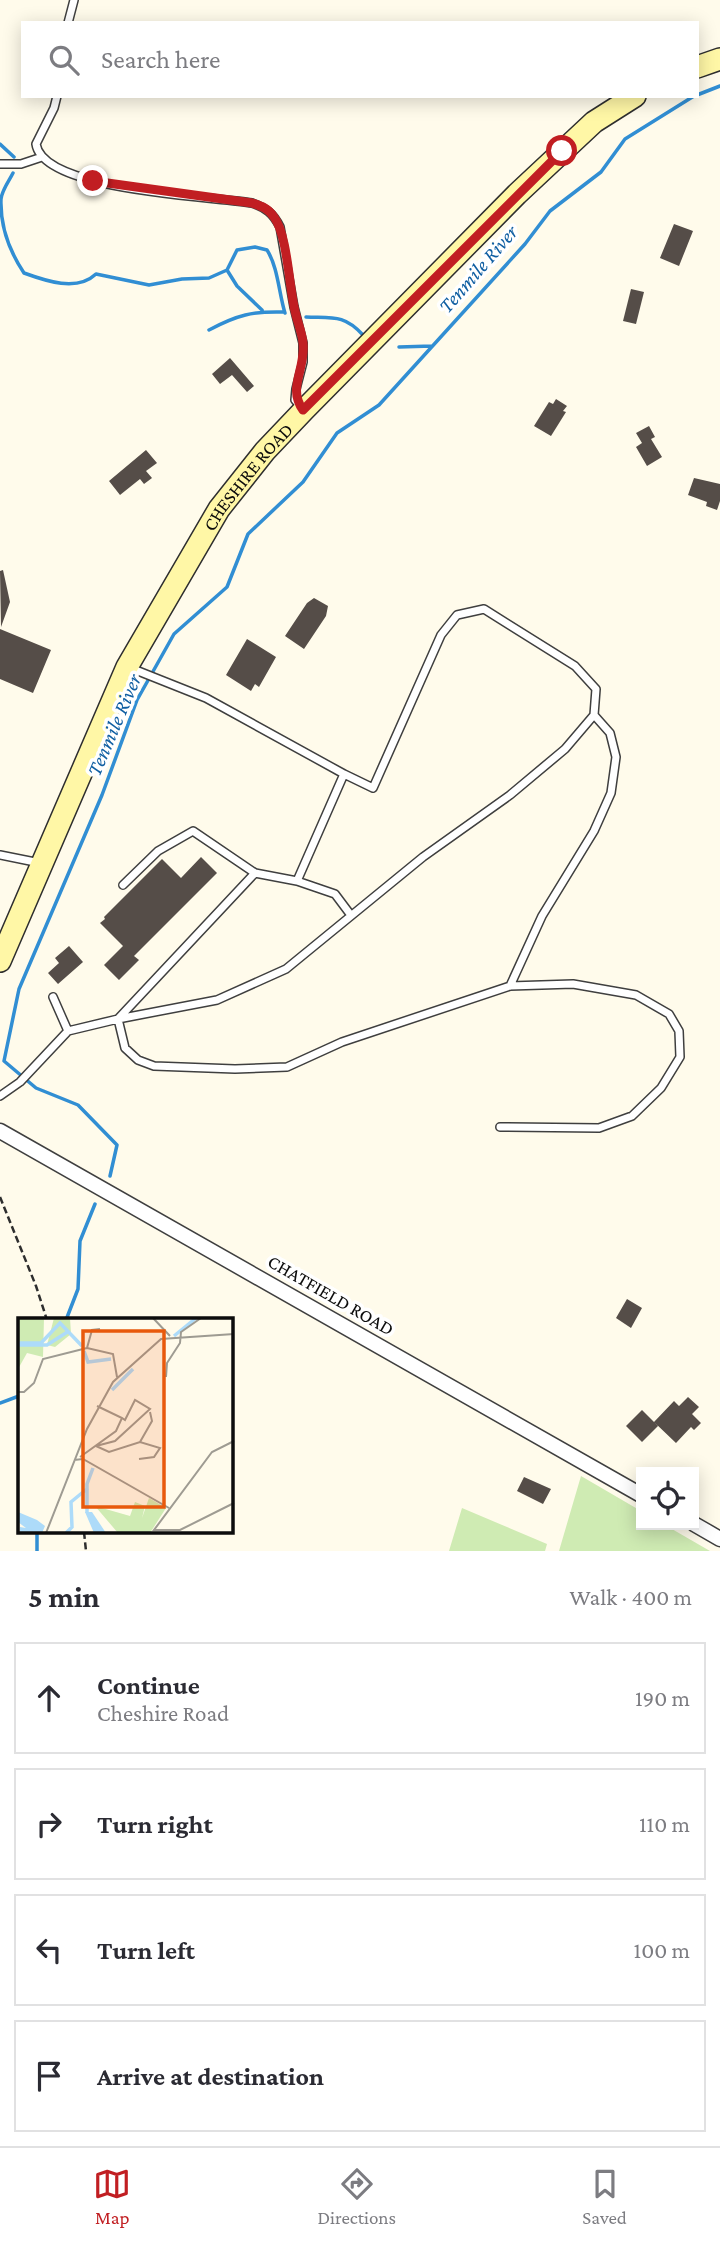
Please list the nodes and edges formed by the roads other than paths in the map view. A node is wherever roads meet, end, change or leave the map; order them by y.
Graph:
1 (74, 0) edge
2 (69, 21) edge
3 (720, 59) edge
4 (699, 66) edge
5 (56, 98) edge
6 (632, 98) edge
7 (41, 157) junction
8 (0, 164) edge
9 (303, 410) junction
10 (135, 670) junction
11 (594, 716) junction
12 (344, 774) junction
13 (0, 855) edge
14 (41, 863) junction
15 (255, 873) junction
16 (296, 881) junction
17 (123, 885) dead end
18 (350, 914) junction
19 (0, 961) edge
20 (510, 986) junction
21 (53, 997) dead end
22 (118, 1019) junction
23 (68, 1031) junction
24 (0, 1096) edge
25 (500, 1127) dead end
26 (0, 1131) edge
27 (636, 1492) edge
28 (699, 1527) edge
29 (720, 1539) edge

1 - 2 lane
3 - 4 main road
5 - 7 lane
6 - 9 main road, CHESHIRE ROAD
7 - 8 lane
7 - 9 lane
9 - 10 main road, CHESHIRE ROAD
10 - 12 lane
10 - 14 main road, CHESHIRE ROAD
11 - 12 lane
11 - 18 lane
11 - 20 lane
12 - 16 lane
13 - 14 lane
14 - 19 main road, CHESHIRE ROAD
15 - 16 lane
15 - 17 lane
15 - 22 lane
16 - 18 lane
18 - 22 lane
20 - 22 lane
20 - 25 lane
21 - 23 lane
22 - 23 lane
23 - 24 lane
26 - 27 street, CHATFIELD ROAD
28 - 29 street

